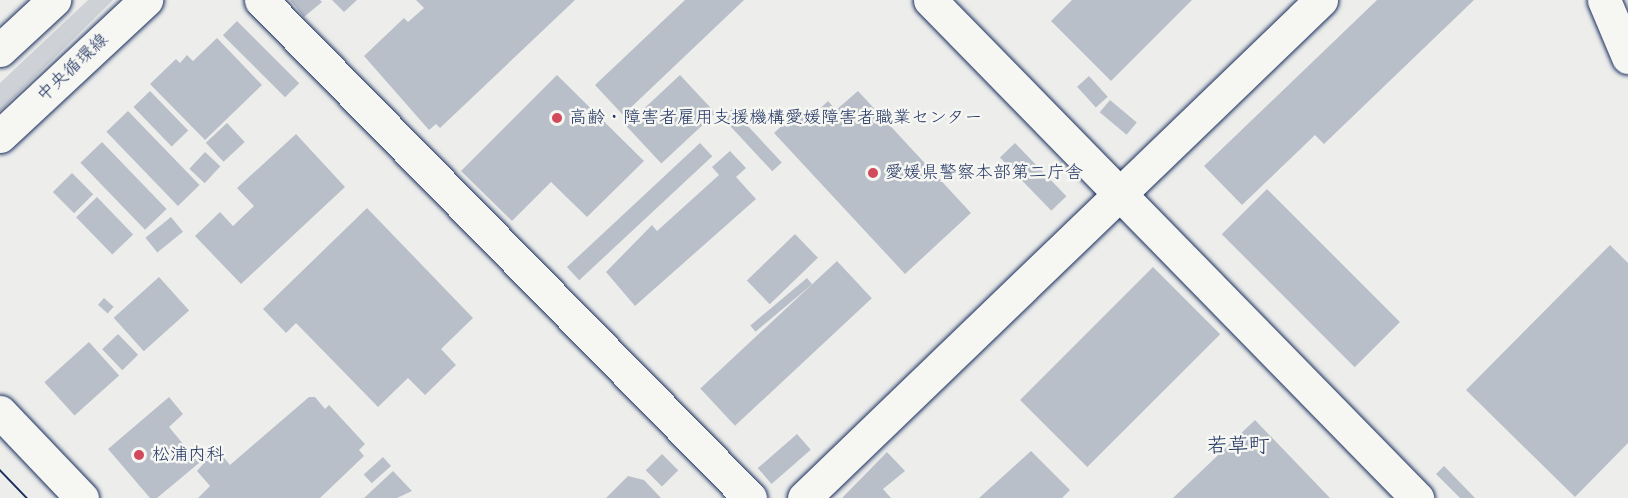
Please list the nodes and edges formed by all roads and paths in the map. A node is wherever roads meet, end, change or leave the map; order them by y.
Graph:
1 (54, 0) edge
2 (146, 0) edge
3 (261, 0) edge
4 (930, 0) edge
5 (1321, 0) edge
6 (1604, 0) edge
7 (0, 50) edge
8 (1628, 57) edge
9 (0, 136) edge
10 (1122, 194) junction
11 (0, 412) edge
12 (82, 498) edge
13 (750, 498) edge
14 (804, 498) edge
15 (1417, 498) edge

1 - 7 main road
2 - 9 main road, 中央循環線
3 - 13 main road
4 - 10 main road
5 - 10 main road
6 - 8 main road
10 - 14 main road
10 - 15 main road
11 - 12 main road

